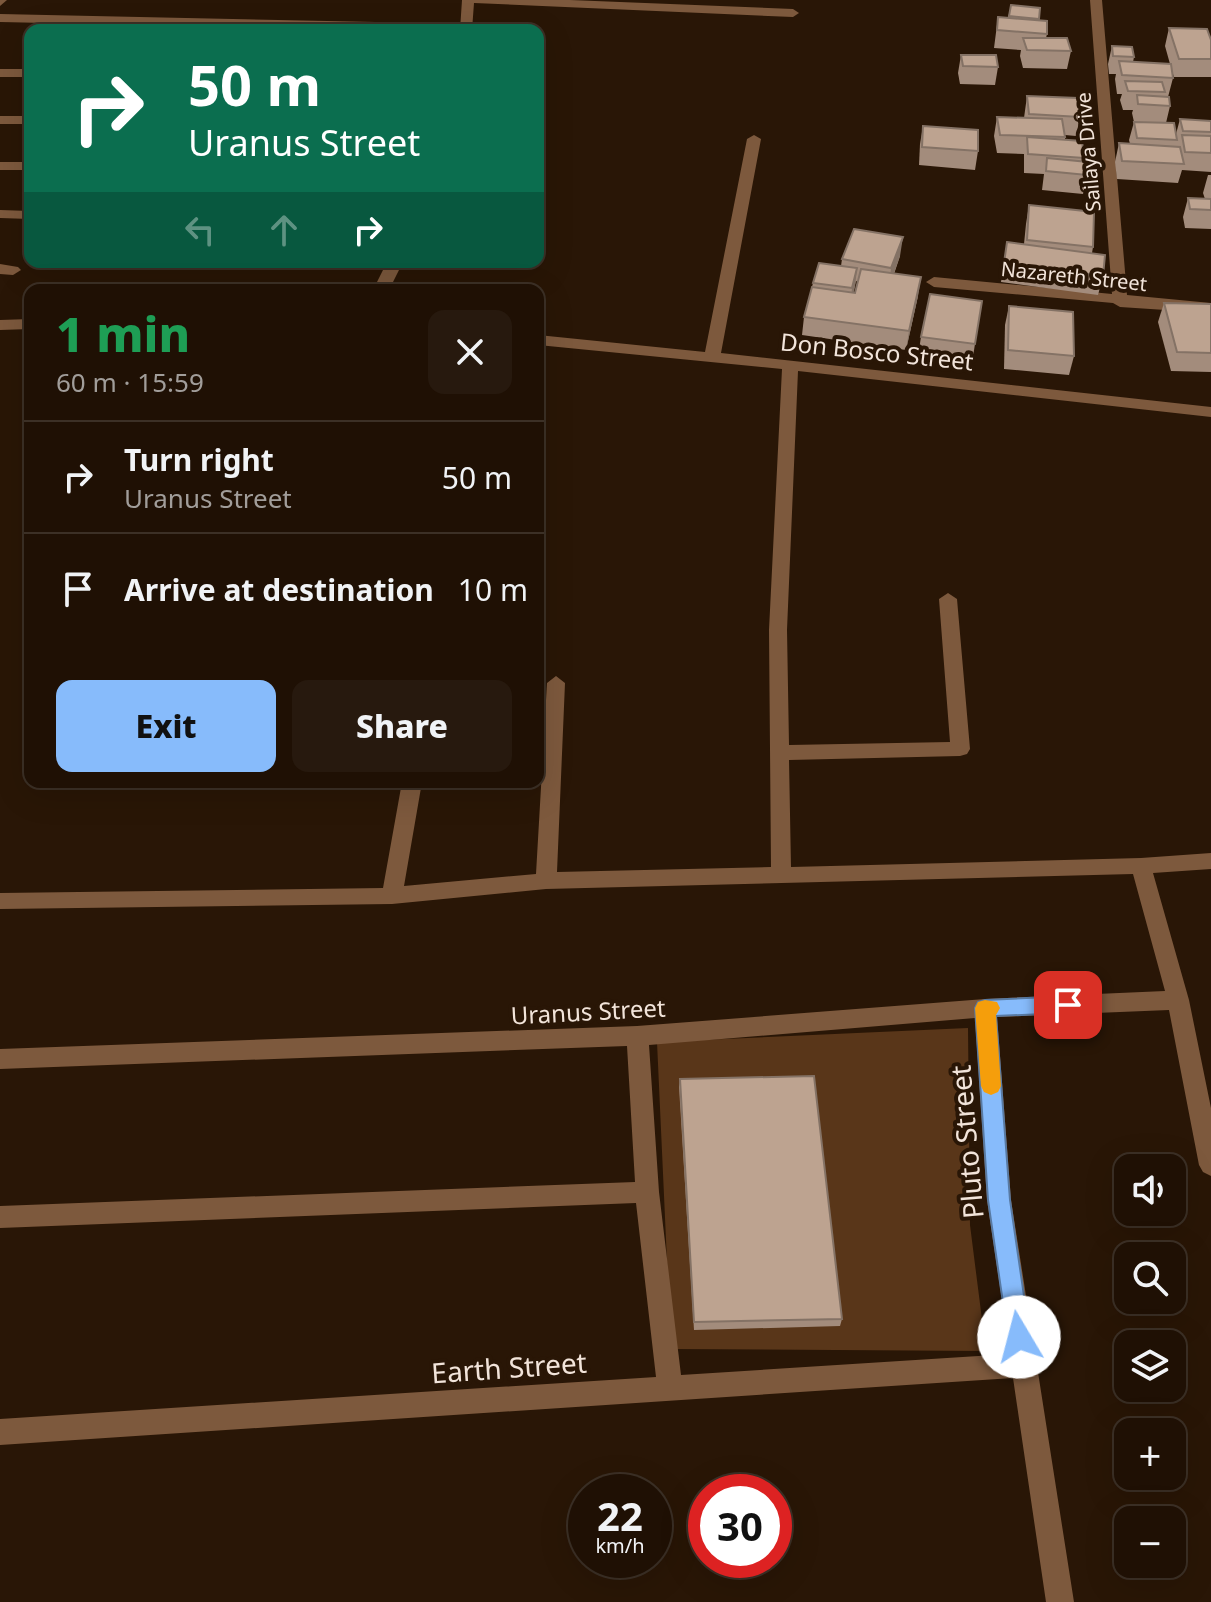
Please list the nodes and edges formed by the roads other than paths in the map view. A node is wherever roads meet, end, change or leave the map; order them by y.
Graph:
1 (468, 0) edge
2 (477, 0) edge
3 (1096, 0) edge
4 (793, 13) dead end
5 (0, 18) edge
6 (282, 24) edge
7 (466, 24) edge
8 (0, 73) edge
9 (24, 73) edge
10 (0, 120) edge
11 (24, 120) edge
12 (754, 139) dead end
13 (0, 166) edge
14 (24, 166) edge
15 (0, 214) edge
16 (24, 215) edge
17 (934, 282) dead end
18 (1120, 302) junction
19 (1211, 308) edge
20 (24, 324) edge
21 (0, 325) edge
22 (544, 341) edge
23 (712, 358) junction
24 (790, 365) junction
25 (1211, 412) edge
26 (948, 599) dead end
27 (556, 683) dead end
28 (781, 753) junction
29 (411, 788) edge
30 (1211, 861) edge
31 (1141, 866) junction
32 (781, 873) junction
33 (546, 881) junction
34 (392, 896) junction
35 (0, 901) edge
36 (1178, 1000) junction
37 (985, 1008) junction
38 (637, 1036) junction
39 (0, 1059) edge
40 (1211, 1165) edge
41 (647, 1192) junction
42 (0, 1217) edge
43 (1023, 1365) junction
44 (670, 1386) junction
45 (0, 1432) edge
46 (1060, 1602) edge

1 - 7 street
2 - 4 street
3 - 18 street, Sailaya Drive
5 - 6 street
8 - 9 street
10 - 11 street
12 - 23 street
13 - 14 street
15 - 16 street
17 - 18 street, Nazareth Street
18 - 19 street, Nazareth Street
20 - 21 street
22 - 23 street, Don Bosco Street
23 - 24 street, Don Bosco Street
24 - 25 street, Don Bosco Street
24 - 28 street
26 - 28 street
27 - 33 street
28 - 32 street
29 - 34 street
30 - 31 street
31 - 32 street
31 - 36 street
32 - 33 street
33 - 34 street
34 - 35 street
36 - 37 street, Uranus Street
36 - 40 street
37 - 38 street, Uranus Street
37 - 43 street, Pluto Street
38 - 39 street, Uranus Street
38 - 41 street
41 - 42 street
41 - 44 street
43 - 44 street, Earth Street
43 - 46 street, Pluto Street
44 - 45 street, Earth Street

